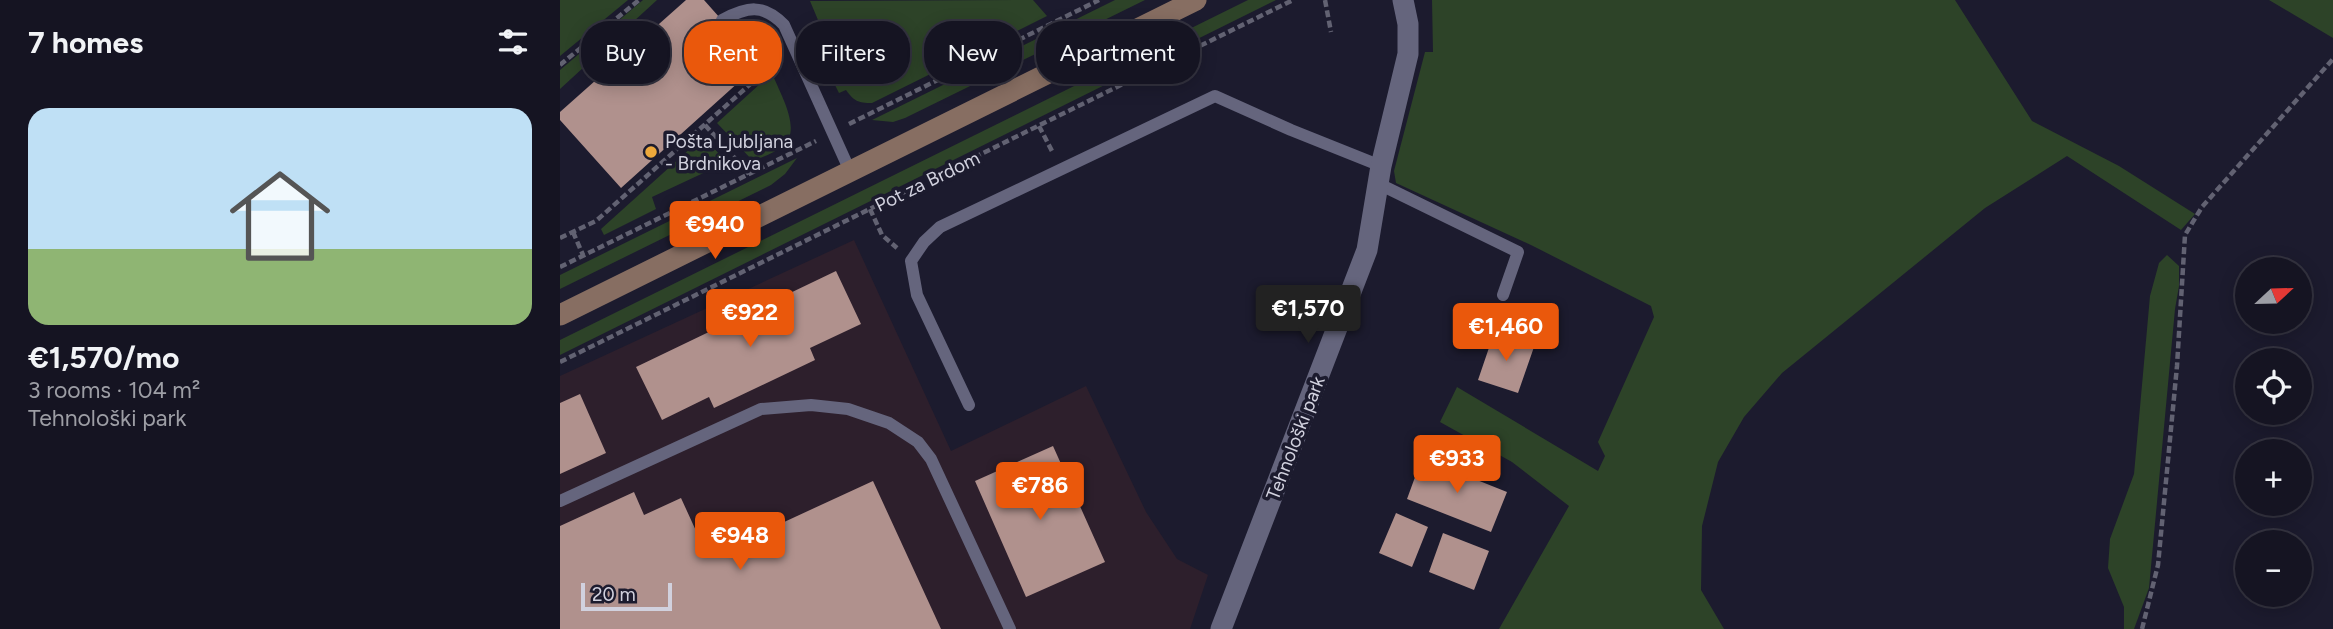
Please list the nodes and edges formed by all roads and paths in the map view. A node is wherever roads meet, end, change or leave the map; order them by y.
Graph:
1 (639, 0) edge
2 (1099, 0) edge
3 (1196, 0) edge
4 (1293, 0) edge
5 (1325, 0) edge
6 (1403, 0) edge
7 (722, 20) dead end
8 (784, 25) junction
9 (1331, 32) dead end
10 (2333, 59) edge
11 (560, 65) edge
12 (869, 114) dead end
13 (705, 125) junction
14 (1039, 126) junction
15 (800, 149) dead end
16 (1061, 170) junction
17 (850, 171) junction
18 (749, 174) junction
19 (1380, 175) junction
20 (870, 209) junction
21 (573, 232) junction
22 (882, 235) dead end
23 (560, 238) edge
24 (583, 255) junction
25 (560, 267) edge
26 (1503, 295) dead end
27 (560, 315) edge
28 (560, 362) edge
29 (968, 405) dead end
30 (560, 501) edge
31 (1010, 629) edge
32 (1221, 629) edge
33 (2142, 629) edge

1 - 11 path
2 - 12 path
3 - 17 main road
4 - 14 path, Pot za Brdom
5 - 9 path
6 - 19 street, Tehnološki park
7 - 8 lane
8 - 13 path
8 - 17 lane
10 - 33 path
13 - 18 path
13 - 21 path
14 - 16 path
14 - 20 path, Pot za Brdom
15 - 18 path
16 - 19 lane
16 - 29 lane
17 - 27 main road
18 - 24 path
19 - 26 lane
19 - 32 street, Tehnološki park
20 - 22 path
20 - 28 path, Pot za Brdom
21 - 23 path
21 - 24 path
24 - 25 path
30 - 31 lane

